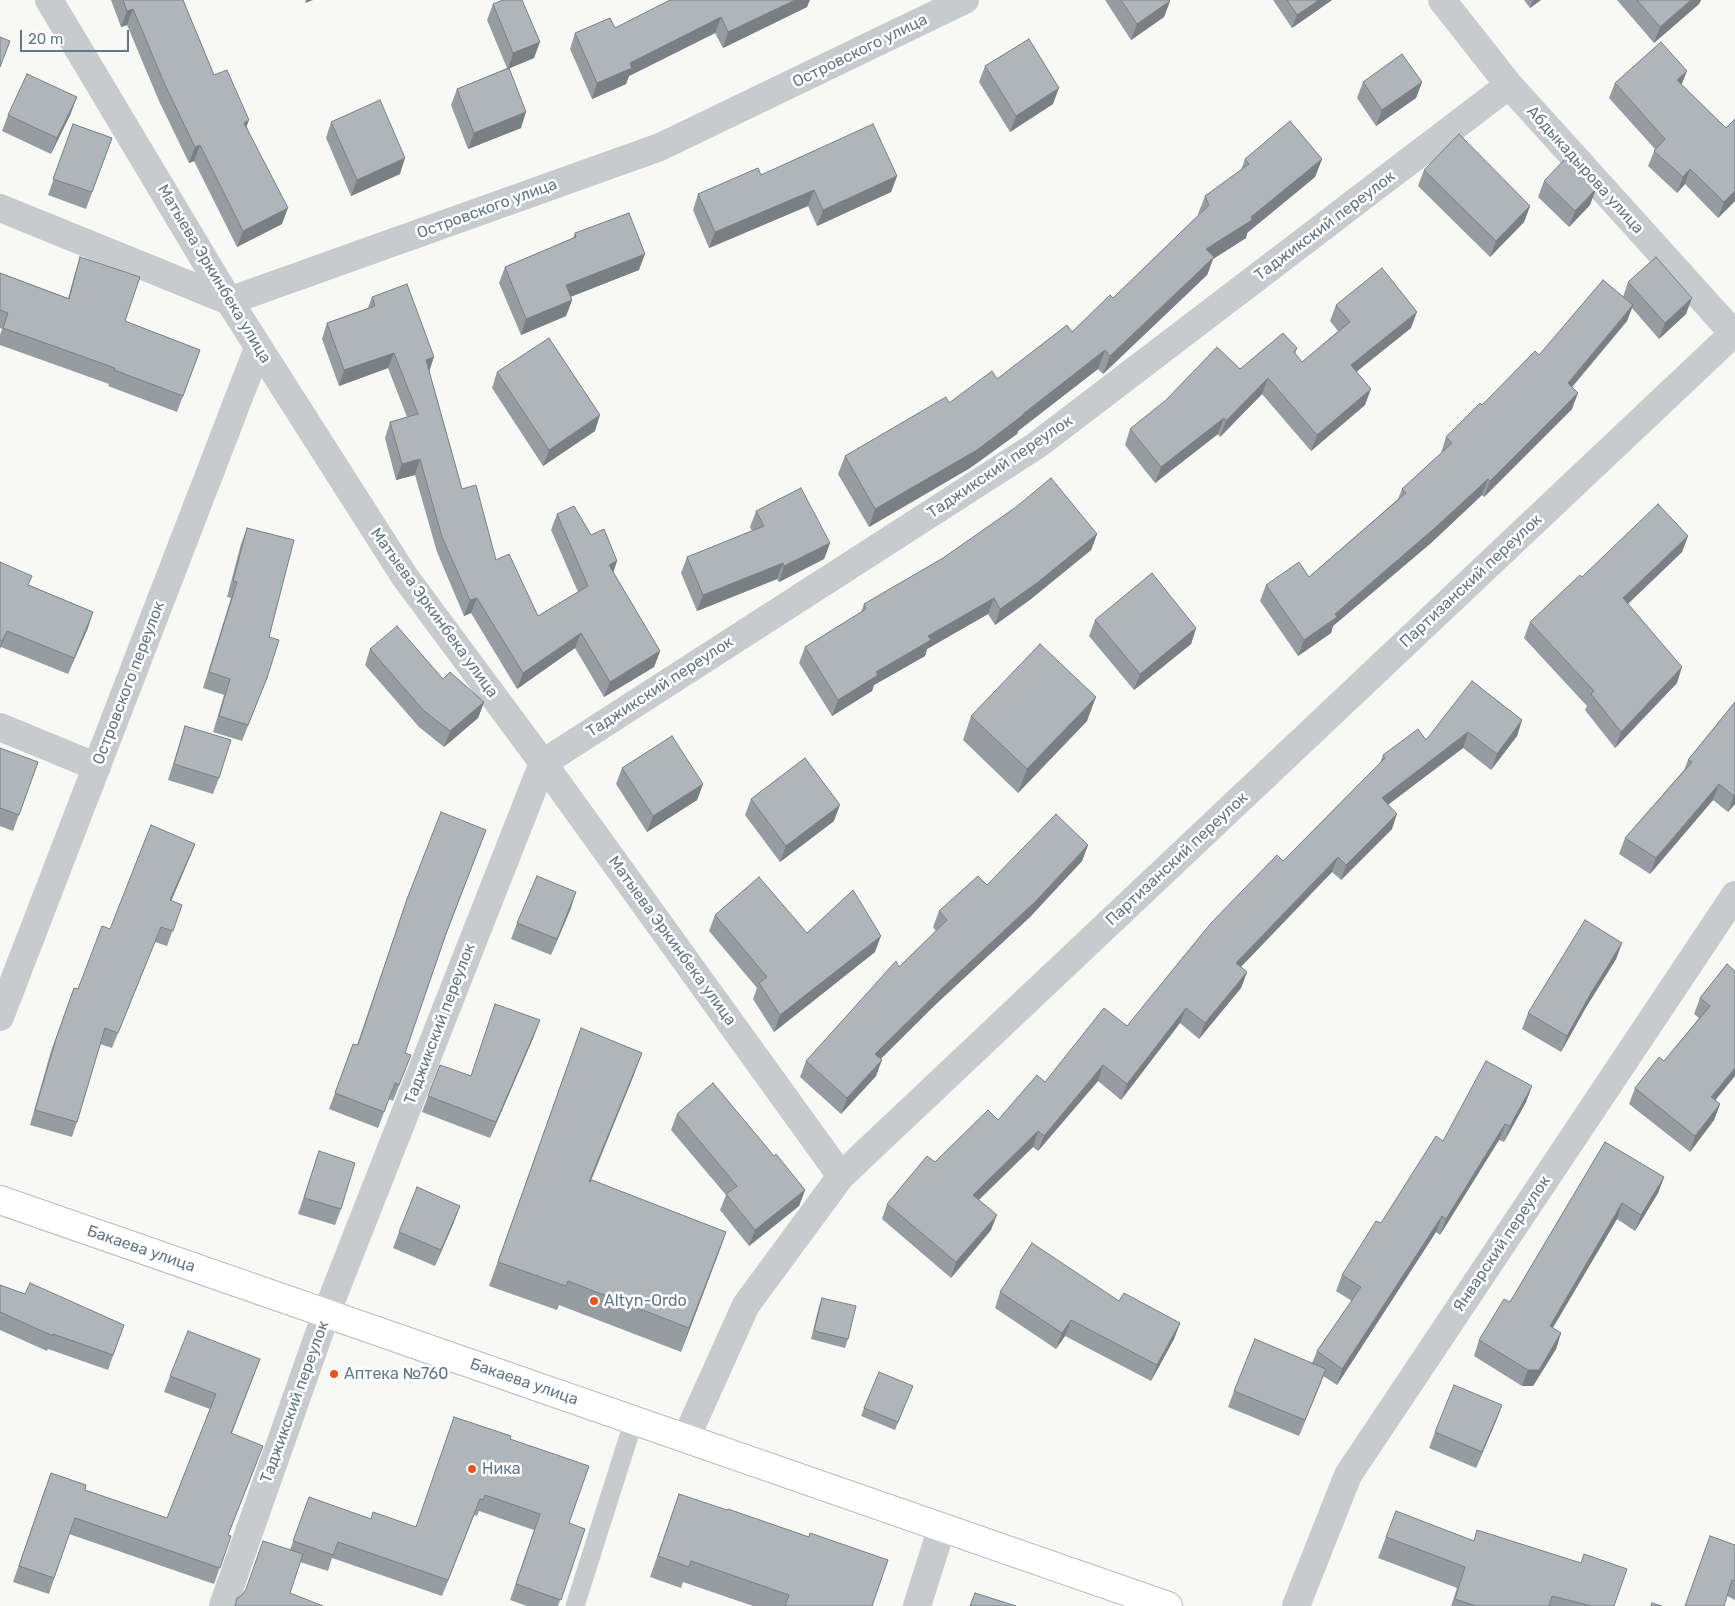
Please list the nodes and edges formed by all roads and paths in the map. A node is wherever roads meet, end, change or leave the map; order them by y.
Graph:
1 (49, 0) edge
2 (965, 0) edge
3 (1442, 0) edge
4 (1508, 86) junction
5 (0, 208) edge
6 (229, 301) junction
7 (1734, 334) edge
8 (258, 348) junction
9 (0, 727) edge
10 (543, 762) junction
11 (97, 767) junction
12 (1735, 895) edge
13 (0, 1017) edge
14 (841, 1176) junction
15 (0, 1200) edge
16 (326, 1314) junction
17 (634, 1420) junction
18 (686, 1438) junction
19 (942, 1527) junction
20 (223, 1606) edge
21 (575, 1606) edge
22 (917, 1606) edge
23 (1168, 1606) edge
24 (1296, 1606) edge

1 - 6 street, Матыева Эркинбека улица
2 - 6 street, Островского улица
3 - 4 street, Абдыкадырова улица
4 - 7 street, Абдыкадырова улица
4 - 10 street, Таджикский переулок
5 - 6 street
6 - 8 street, Матыева Эркинбека улица
7 - 14 street, Партизанский переулок
8 - 10 street, Матыева Эркинбека улица
8 - 11 street, Островского переулок
9 - 11 street
10 - 14 street, Матыева Эркинбека улица
10 - 16 street, Таджикский переулок
11 - 13 street, Островского переулок
12 - 24 street, Январский переулок
14 - 18 street, Партизанский переулок
15 - 16 main road, Бакаева улица
16 - 17 main road, Бакаева улица
16 - 20 street, Таджикский переулок
17 - 18 main road, Бакаева улица
17 - 21 lane
18 - 19 main road, Бакаева улица
19 - 22 street
19 - 23 main road

